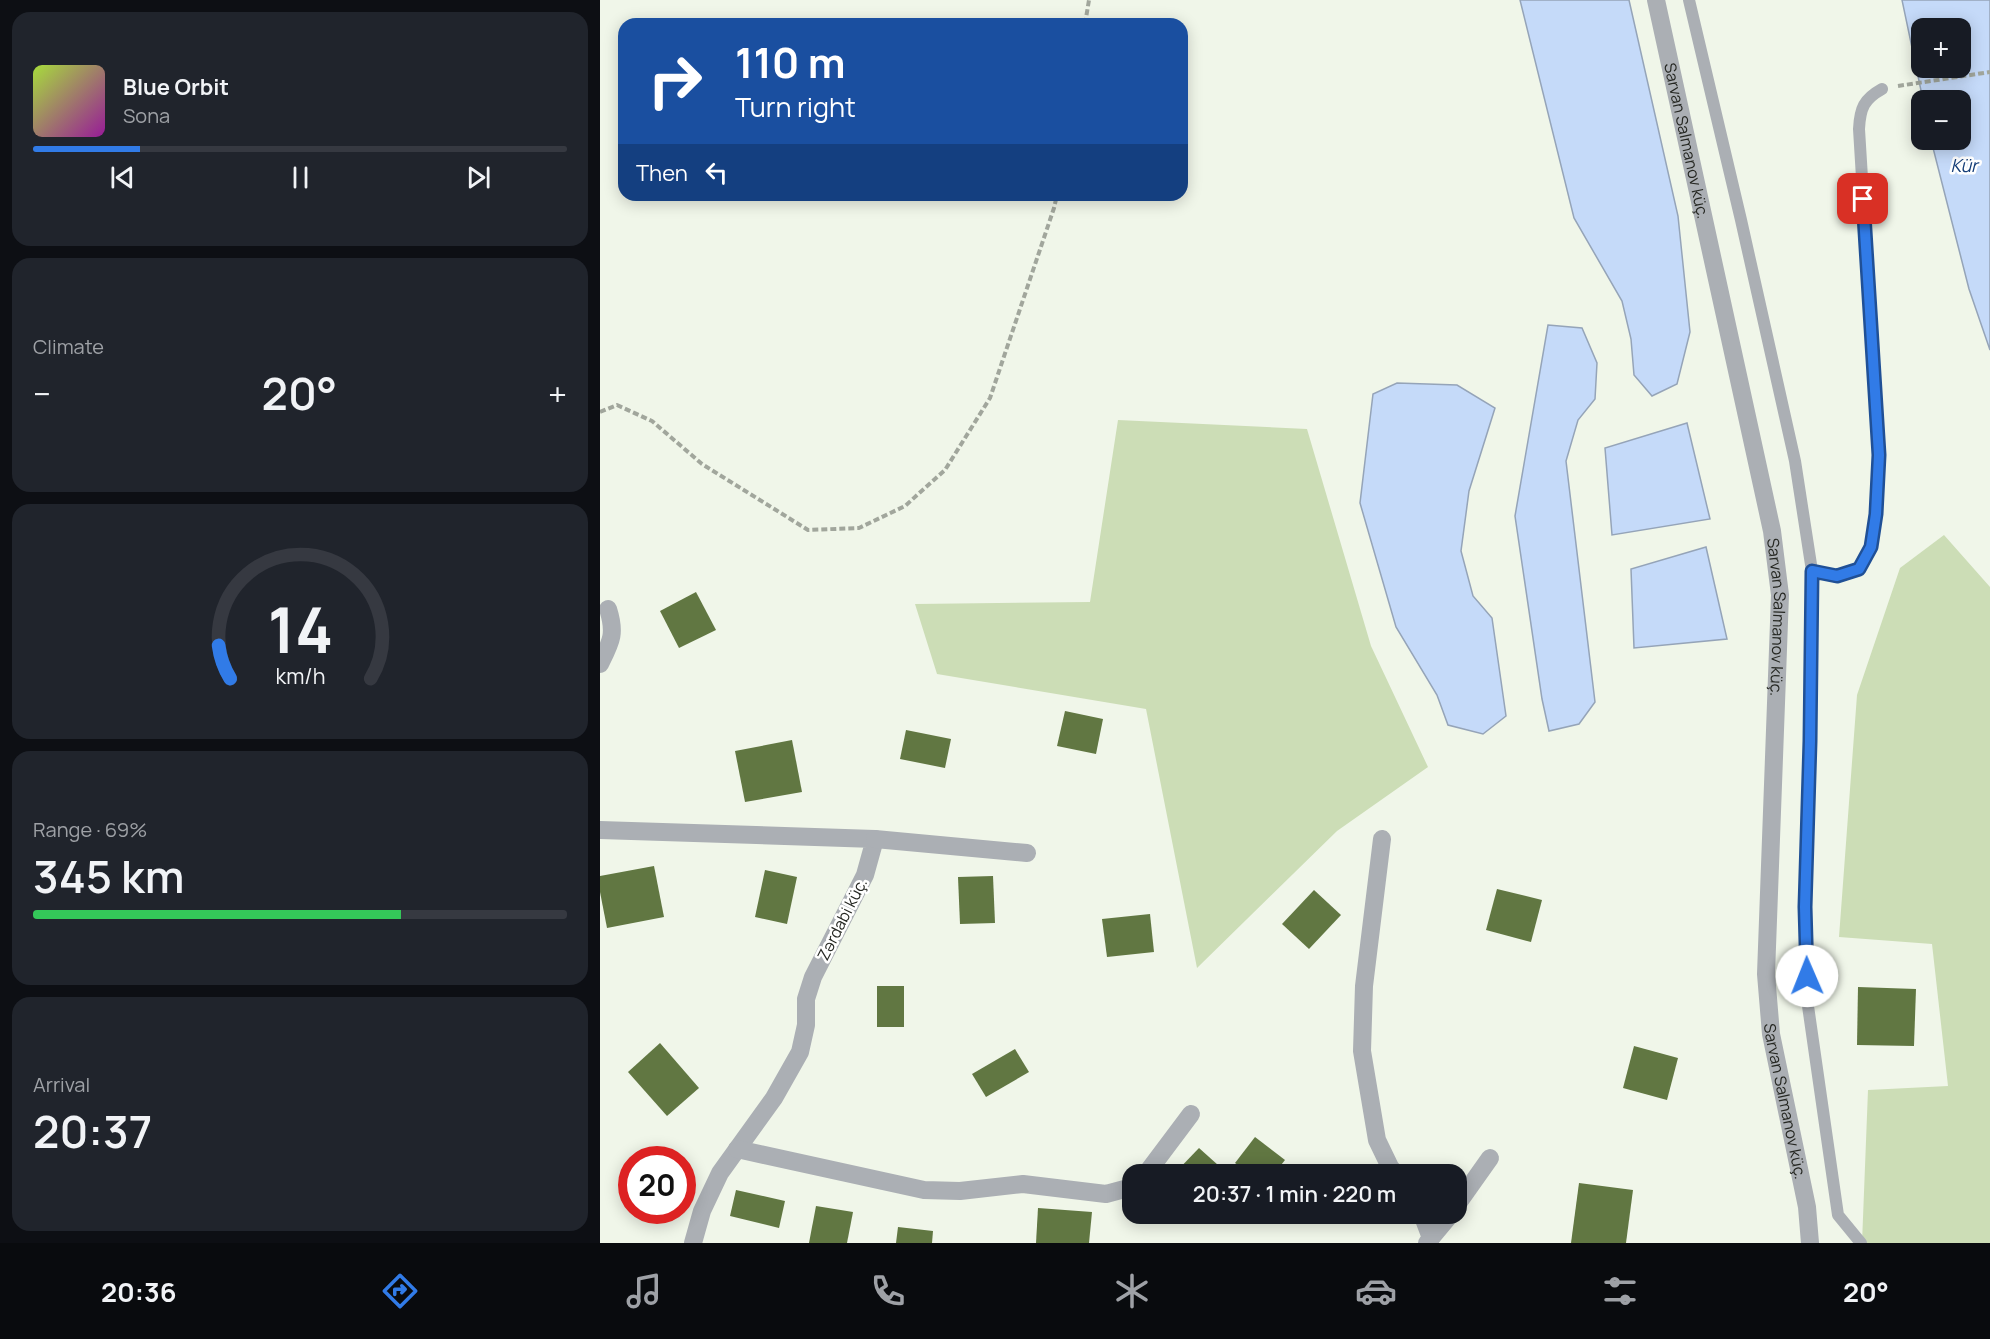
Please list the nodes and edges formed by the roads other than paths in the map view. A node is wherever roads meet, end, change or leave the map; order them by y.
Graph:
1 (1656, 0) edge
2 (1689, 0) edge
3 (1882, 89) road end
4 (1812, 571) junction
5 (608, 609) dead end
6 (600, 664) edge
7 (600, 830) edge
8 (875, 839) junction
9 (1383, 839) dead end
10 (1027, 853) dead end
11 (1191, 1114) dead end
12 (737, 1149) junction
13 (1490, 1158) dead end
14 (1154, 1164) edge
15 (1389, 1164) edge
16 (1122, 1190) edge
17 (1467, 1190) edge
18 (1425, 1224) edge
19 (1443, 1224) edge
20 (1429, 1241) edge
21 (693, 1243) edge
22 (1809, 1243) edge
23 (1861, 1243) edge

1 - 22 street, Sarvan Salmanov küç.
2 - 4 lane
3 - 4 lane
4 - 23 lane
5 - 6 street
7 - 8 street
8 - 10 street
8 - 12 street, Zərdabi küç.
9 - 15 street
11 - 14 street
12 - 16 street
12 - 21 street, Zərdabi küç.
13 - 17 street
18 - 20 street
19 - 20 street

